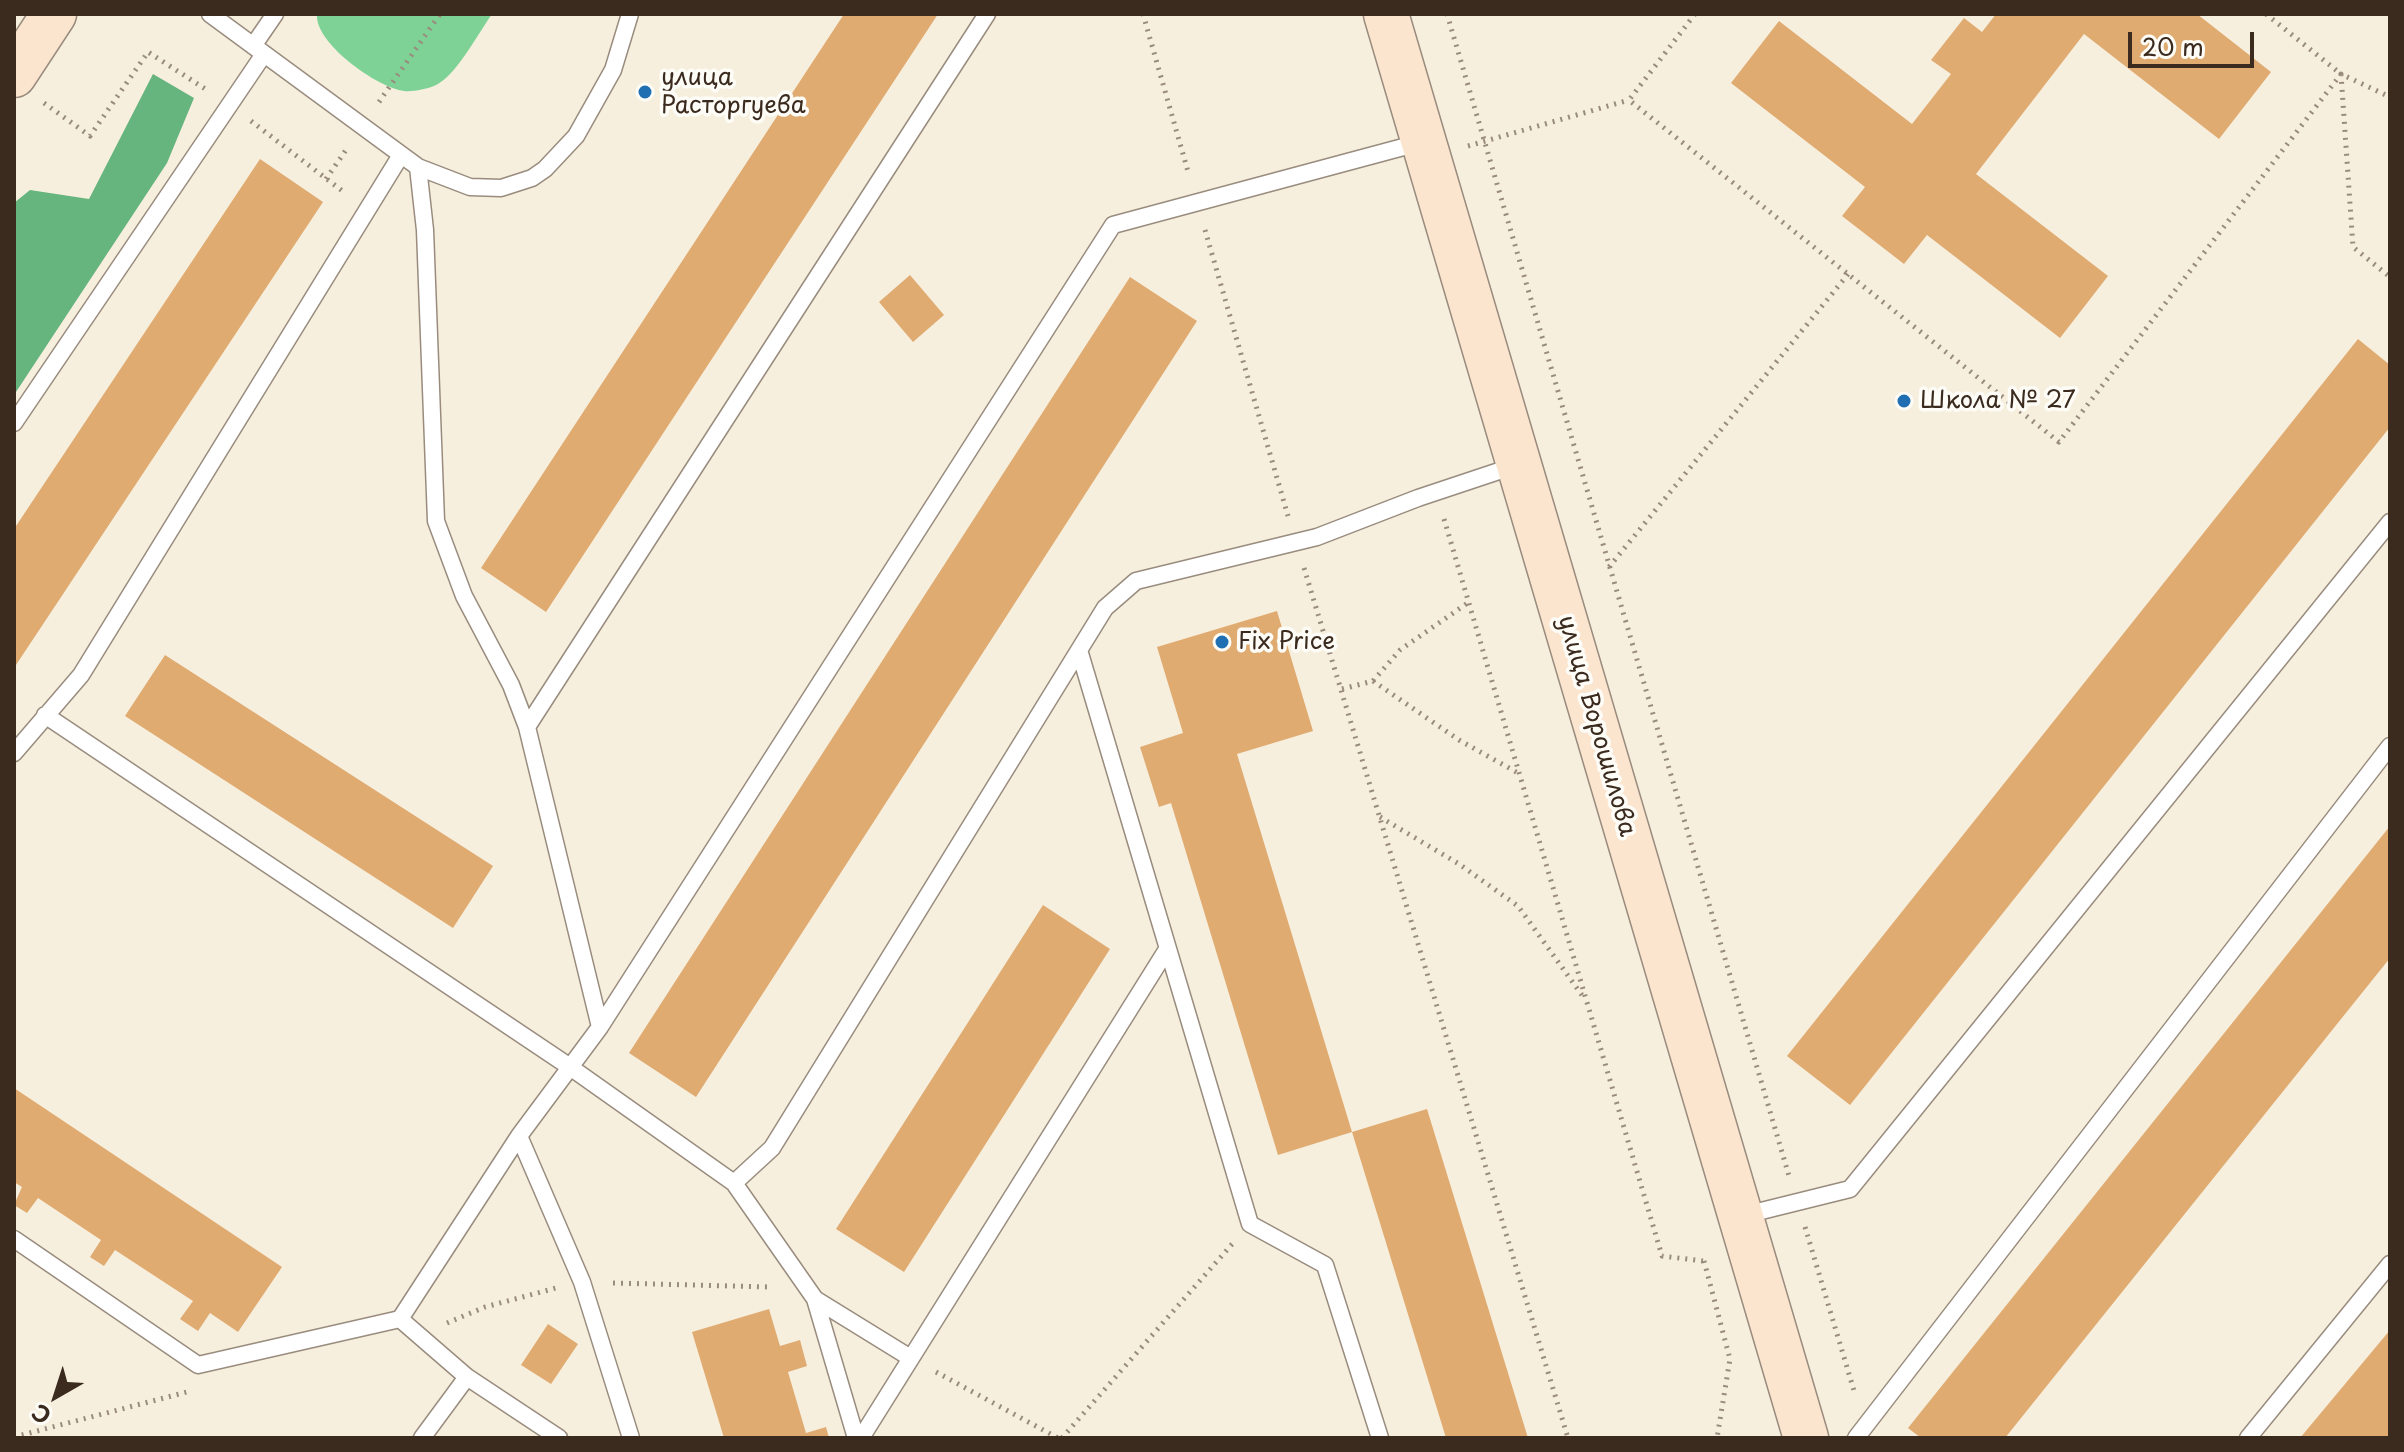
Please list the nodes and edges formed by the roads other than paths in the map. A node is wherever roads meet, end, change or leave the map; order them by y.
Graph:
1 (54, 14) edge
2 (210, 14) edge
3 (275, 14) edge
4 (630, 14) edge
5 (987, 14) edge
6 (1386, 14) edge
7 (259, 50) junction
8 (14, 75) edge
9 (1424, 142) junction
10 (401, 155) junction
11 (418, 167) junction
12 (14, 423) edge
13 (1519, 465) junction
14 (2390, 522) edge
15 (1079, 650) junction
16 (45, 715) junction
17 (527, 727) junction
18 (2390, 746) edge
19 (14, 753) edge
20 (1166, 951) junction
21 (600, 1027) junction
22 (570, 1067) junction
23 (519, 1136) junction
24 (734, 1183) junction
25 (1741, 1216) junction
26 (14, 1239) edge
27 (2390, 1264) edge
28 (815, 1299) junction
29 (400, 1319) junction
30 (909, 1357) junction
31 (467, 1377) junction
32 (1860, 1432) edge
33 (422, 1438) edge
34 (559, 1438) edge
35 (631, 1438) edge
36 (858, 1438) edge
37 (1380, 1438) edge
38 (1806, 1438) edge
39 (2248, 1438) edge

1 - 8 main road
2 - 7 lane
3 - 7 lane
4 - 11 lane
5 - 17 lane
6 - 9 main road, улица Ворошилова
7 - 10 lane
7 - 12 lane
9 - 13 main road, улица Ворошилова
9 - 21 lane
10 - 11 lane
10 - 16 lane
11 - 17 lane
13 - 15 lane
13 - 25 main road, улица Ворошилова
14 - 25 lane
15 - 20 lane
15 - 24 lane
16 - 19 lane
16 - 22 lane
17 - 21 lane
18 - 32 lane
20 - 30 lane
20 - 37 lane
21 - 22 lane
22 - 23 lane
22 - 24 lane
23 - 29 lane
23 - 35 lane
24 - 28 lane
25 - 38 main road, улица Ворошилова
26 - 29 lane
27 - 39 lane
28 - 30 lane
28 - 36 lane
29 - 31 lane
30 - 36 lane
31 - 33 lane
31 - 34 lane

